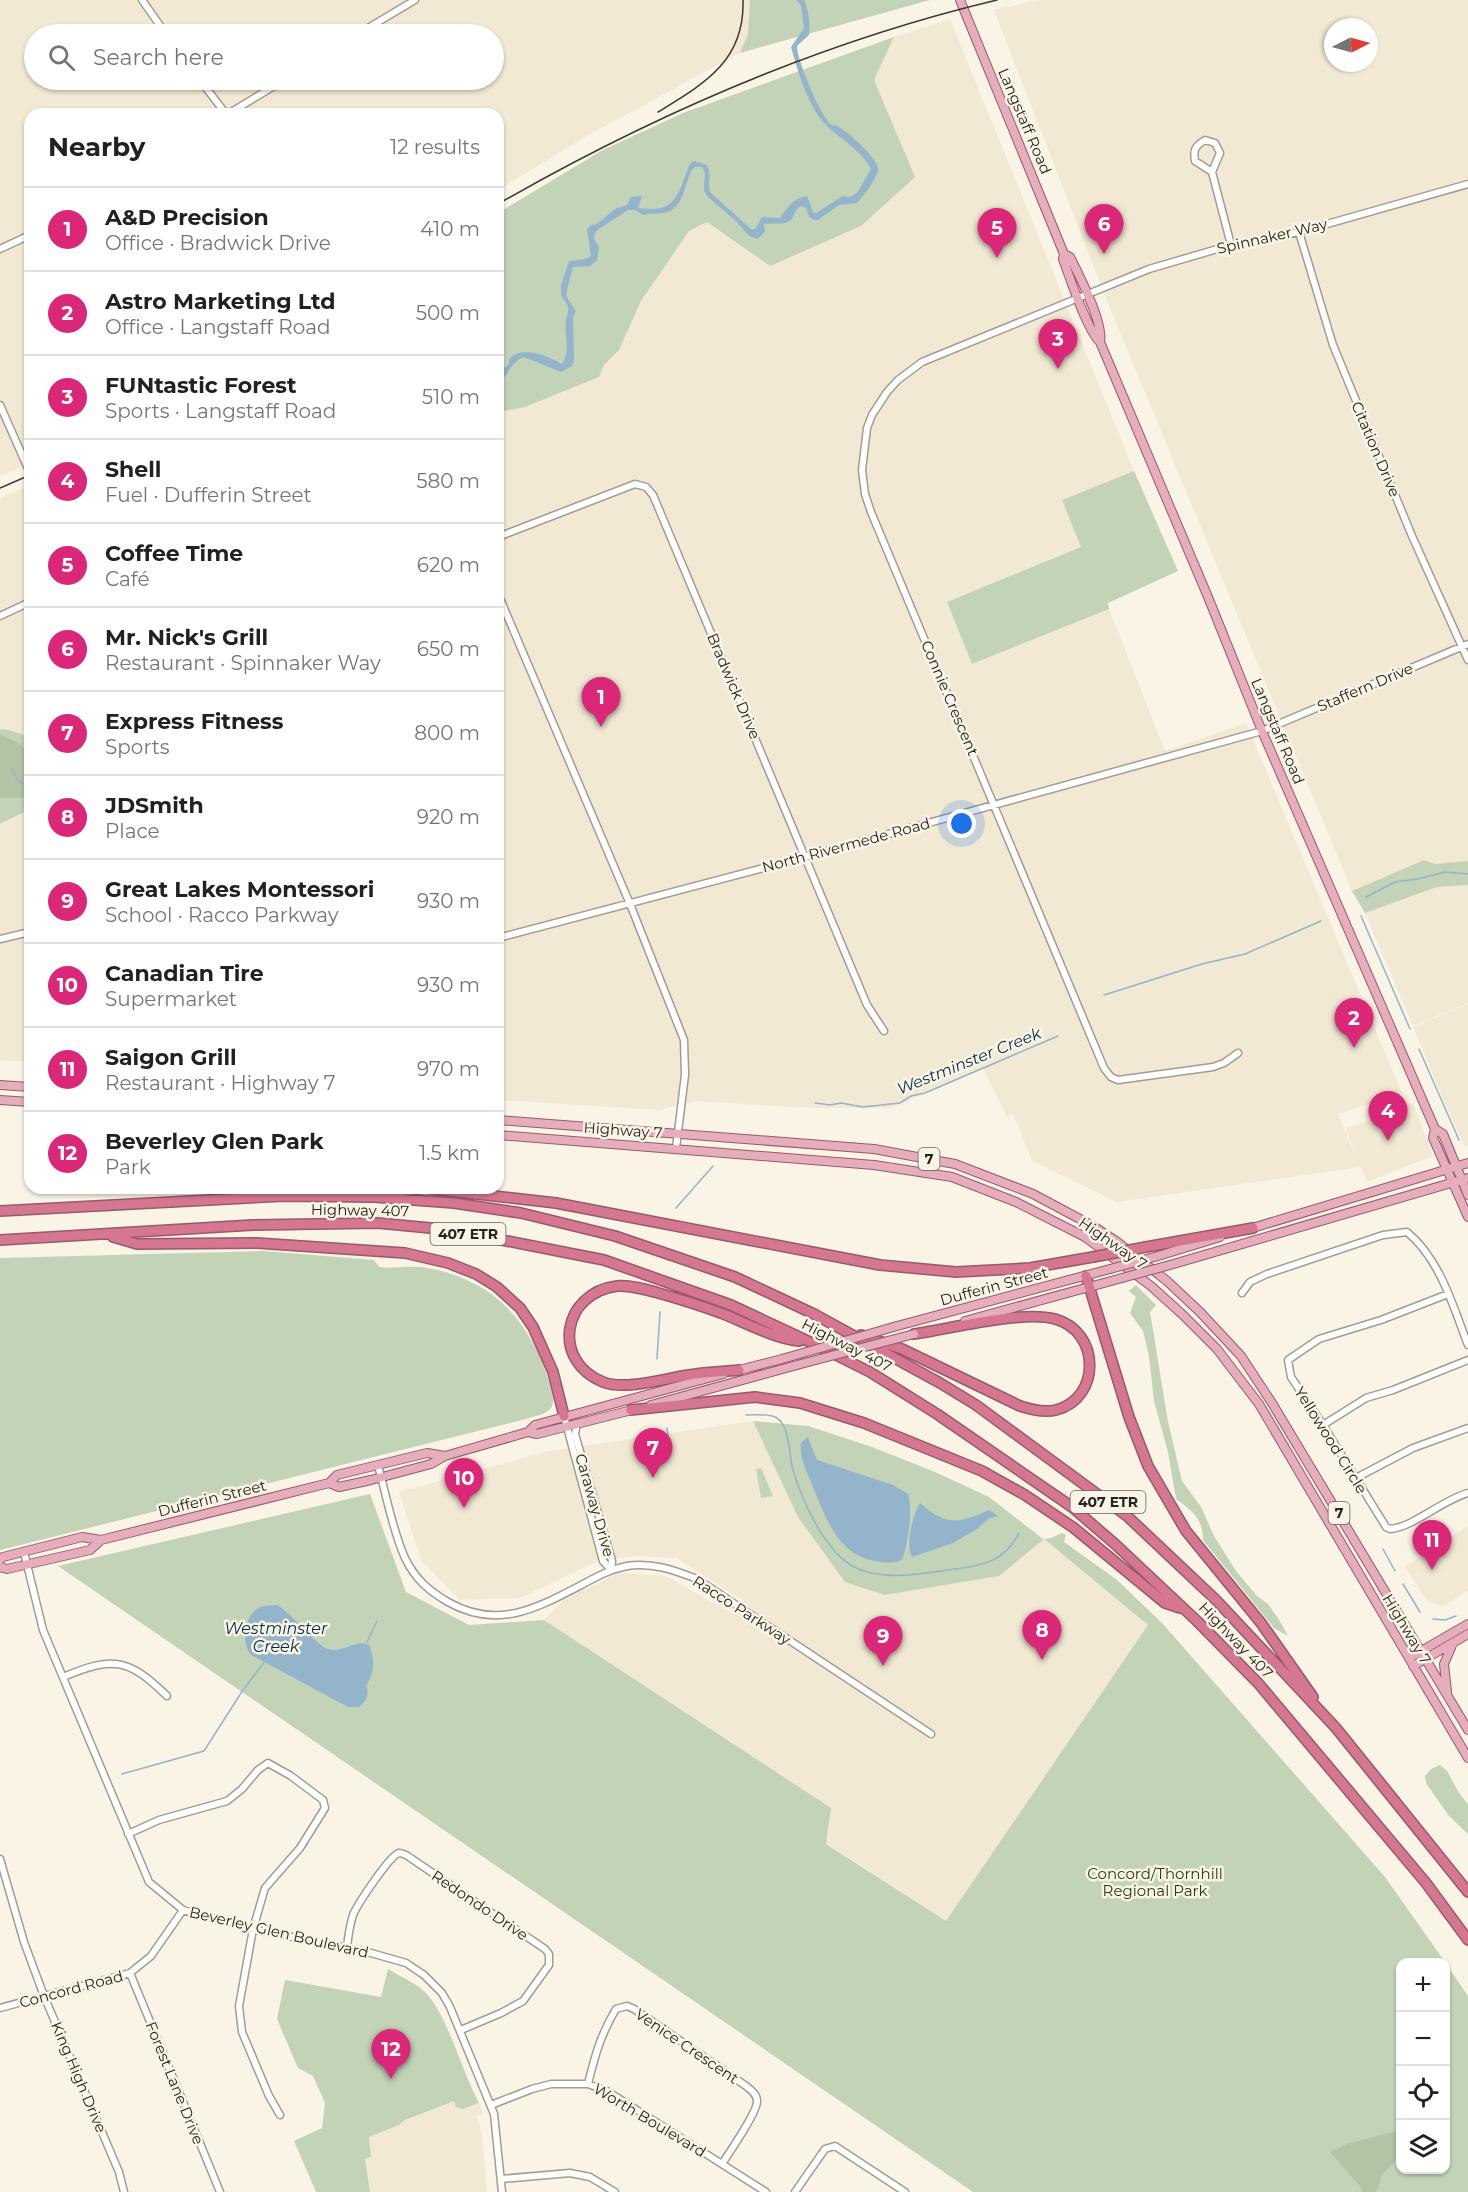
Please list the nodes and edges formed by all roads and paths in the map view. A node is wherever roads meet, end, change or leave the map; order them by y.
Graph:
1 (142, 0) edge
2 (415, 0) edge
3 (960, 0) edge
4 (159, 24) edge
5 (375, 24) edge
6 (208, 90) edge
7 (267, 90) edge
8 (222, 108) edge
9 (237, 108) edge
10 (1212, 172) junction
11 (1468, 184) edge
12 (1299, 232) junction
13 (24, 238) edge
14 (1232, 245) junction
15 (0, 249) edge
16 (1064, 254) junction
17 (1088, 295) junction
18 (1078, 299) junction
19 (1100, 342) junction
20 (0, 405) edge
21 (24, 459) edge
22 (504, 535) edge
23 (24, 605) edge
24 (504, 608) edge
25 (0, 616) edge
26 (1465, 645) edge
27 (1468, 660) edge
28 (1262, 731) junction
29 (995, 804) junction
30 (805, 857) junction
31 (630, 904) junction
32 (24, 933) edge
33 (504, 937) edge
34 (0, 939) edge
35 (884, 1031) dead end
36 (1238, 1053) dead end
37 (0, 1085) edge
38 (24, 1087) edge
39 (0, 1100) edge
40 (24, 1102) edge
41 (504, 1120) edge
42 (1435, 1130) junction
43 (677, 1133) junction
44 (504, 1135) edge
45 (676, 1148) junction
46 (1468, 1163) edge
47 (1457, 1166) junction
48 (1447, 1169) junction
49 (1465, 1179) edge
50 (1453, 1182) junction
51 (390, 1194) edge
52 (476, 1194) edge
53 (1468, 1195) edge
54 (374, 1197) junction
55 (0, 1211) edge
56 (1468, 1217) edge
57 (1253, 1228) junction
58 (108, 1235) junction
59 (0, 1240) edge
60 (1086, 1276) junction
61 (1091, 1288) junction
62 (1242, 1293) dead end
63 (1448, 1294) junction
64 (839, 1328) junction
65 (914, 1334) junction
66 (810, 1342) junction
67 (1468, 1345) edge
68 (1468, 1360) edge
69 (739, 1370) junction
70 (631, 1410) junction
71 (565, 1420) junction
72 (577, 1422) junction
73 (1323, 1425) junction
74 (1468, 1428) edge
75 (445, 1456) junction
76 (378, 1466) junction
77 (381, 1477) junction
78 (1356, 1478) junction
79 (329, 1483) junction
80 (1468, 1493) edge
81 (101, 1539) junction
82 (24, 1552) junction
83 (0, 1560) edge
84 (28, 1565) junction
85 (0, 1568) edge
86 (611, 1570) junction
87 (1186, 1610) junction
88 (1468, 1624) edge
89 (1468, 1634) edge
90 (1453, 1643) junction
91 (1424, 1654) junction
92 (1411, 1662) junction
93 (63, 1677) junction
94 (167, 1696) dead end
95 (1449, 1699) junction
96 (1336, 1728) junction
97 (1468, 1730) edge
98 (931, 1734) dead end
99 (1468, 1758) edge
100 (128, 1834) junction
101 (0, 1859) edge
102 (1468, 1892) edge
103 (183, 1910) junction
104 (253, 1929) junction
105 (1468, 1940) edge
106 (347, 1948) junction
107 (130, 1973) junction
108 (44, 1996) junction
109 (0, 2008) edge
110 (461, 2030) junction
111 (588, 2084) junction
112 (491, 2105) junction
113 (280, 2115) dead end
114 (722, 2164) junction
115 (501, 2179) junction
116 (124, 2192) edge
117 (220, 2192) edge
118 (502, 2192) edge
119 (615, 2192) edge
120 (766, 2192) edge
121 (795, 2192) edge
122 (905, 2192) edge

1 - 4 street
2 - 5 street
3 - 16 main road, Langstaff Road
6 - 8 street
7 - 9 street
10 - 10 street
10 - 14 street
11 - 12 street, Spinnaker Way
12 - 14 street, Spinnaker Way
12 - 26 street, Citation Drive
13 - 15 street
14 - 17 street, Spinnaker Way
16 - 17 main road, Langstaff Road
16 - 18 main road, Langstaff Road
17 - 18 street, Spinnaker Way
17 - 19 main road, Langstaff Road
18 - 19 main road, Langstaff Road
18 - 29 street, Connie Crescent
19 - 28 main road, Langstaff Road
20 - 21 street
22 - 30 street, Bradwick Drive
23 - 25 street
24 - 31 street
26 - 27 street, Citation Drive
26 - 28 street, Staffern Drive
28 - 29 street, North Rivermede Road
28 - 42 main road, Langstaff Road
29 - 30 street, North Rivermede Road
29 - 36 street, Connie Crescent
30 - 31 street, North Rivermede Road
30 - 35 street, Bradwick Drive
31 - 33 street, North Rivermede Road
31 - 43 street
32 - 34 street
37 - 38 main road
39 - 40 main road
41 - 43 main road, Highway 7 / 7
42 - 47 main road, Langstaff Road
42 - 48 main road, Langstaff Road
43 - 45 street
43 - 91 main road, Highway 7 / 7
44 - 45 main road, Highway 7 / 7
45 - 92 main road, Highway 7 / 7
46 - 47 main road, Dufferin Street
47 - 48 main road, Dufferin Street
47 - 49 main road, Langstaff Road
48 - 50 main road, Langstaff Road
48 - 57 main road, Dufferin Street
49 - 50 main road, Dufferin Street
49 - 53 main road, Langstaff Road
50 - 56 main road, Langstaff Road
50 - 61 main road, Dufferin Street, bridge
51 - 54 highway
52 - 57 highway, bridge
54 - 55 highway, Highway 407 / 407 ETR
54 - 64 highway, Highway 407 / 407 ETR
57 - 60 main road, Dufferin Street, bridge
58 - 59 highway, Highway 407 / 407 ETR
58 - 66 highway, Highway 407 / 407 ETR
58 - 71 highway
60 - 61 highway
60 - 69 main road, Dufferin Street, bridge
61 - 65 main road, Dufferin Street
61 - 96 highway
62 - 63 street
63 - 67 street
63 - 73 street, Yellowood Circle
64 - 65 highway
64 - 96 highway, Highway 407 / 407 ETR
65 - 70 main road, Dufferin Street, bridge
66 - 69 highway
66 - 87 highway, Highway 407 / 407 ETR
68 - 73 street
69 - 71 main road, Dufferin Street
70 - 72 main road, Dufferin Street
70 - 87 highway
71 - 72 main road, Dufferin Street
71 - 75 main road, Dufferin Street
71 - 86 street, Caraway Drive
72 - 86 street, Caraway Drive
73 - 78 street, Yellowood Circle
74 - 78 street
75 - 76 main road, Dufferin Street
75 - 77 main road, Dufferin Street
76 - 77 street, Racco Parkway
76 - 79 main road, Dufferin Street
77 - 79 main road, Dufferin Street
77 - 86 street, Racco Parkway
78 - 80 street, Yellowood Circle
79 - 81 main road, Dufferin Street
81 - 82 main road, Dufferin Street
81 - 84 main road, Dufferin Street
82 - 83 main road, Dufferin Street
82 - 84 street, Beverley Glen Boulevard
84 - 85 main road, Dufferin Street
84 - 93 street, Beverley Glen Boulevard
86 - 98 street, Racco Parkway
87 - 105 highway, Highway 407 / 407 ETR
88 - 91 main road
89 - 90 main road
90 - 91 main road
90 - 95 main road
91 - 92 main road
91 - 95 main road, Highway 7 / 7
92 - 99 main road, Highway 7 / 7
93 - 94 street
93 - 100 street, Beverley Glen Boulevard
95 - 97 main road, Highway 7 / 7
96 - 102 highway, Highway 407 / 407 ETR
100 - 103 street, Beverley Glen Boulevard
100 - 104 street
101 - 108 street, King High Drive
103 - 104 street, Beverley Glen Boulevard
103 - 107 street, Concord Road
104 - 106 street, Beverley Glen Boulevard
104 - 113 street
106 - 110 street, Beverley Glen Boulevard
106 - 110 street, Redondo Drive
107 - 108 street, Concord Road
107 - 117 street, Forest Lane Drive
108 - 109 street, Concord Road
108 - 116 street, King High Drive
110 - 112 street, Beverley Glen Boulevard
111 - 112 street, Worth Boulevard
111 - 114 street, Worth Boulevard
111 - 114 street, Venice Crescent
112 - 115 street, Beverley Glen Boulevard
114 - 120 street, Worth Boulevard
115 - 118 street, Beverley Glen Boulevard
115 - 119 street
121 - 122 street

